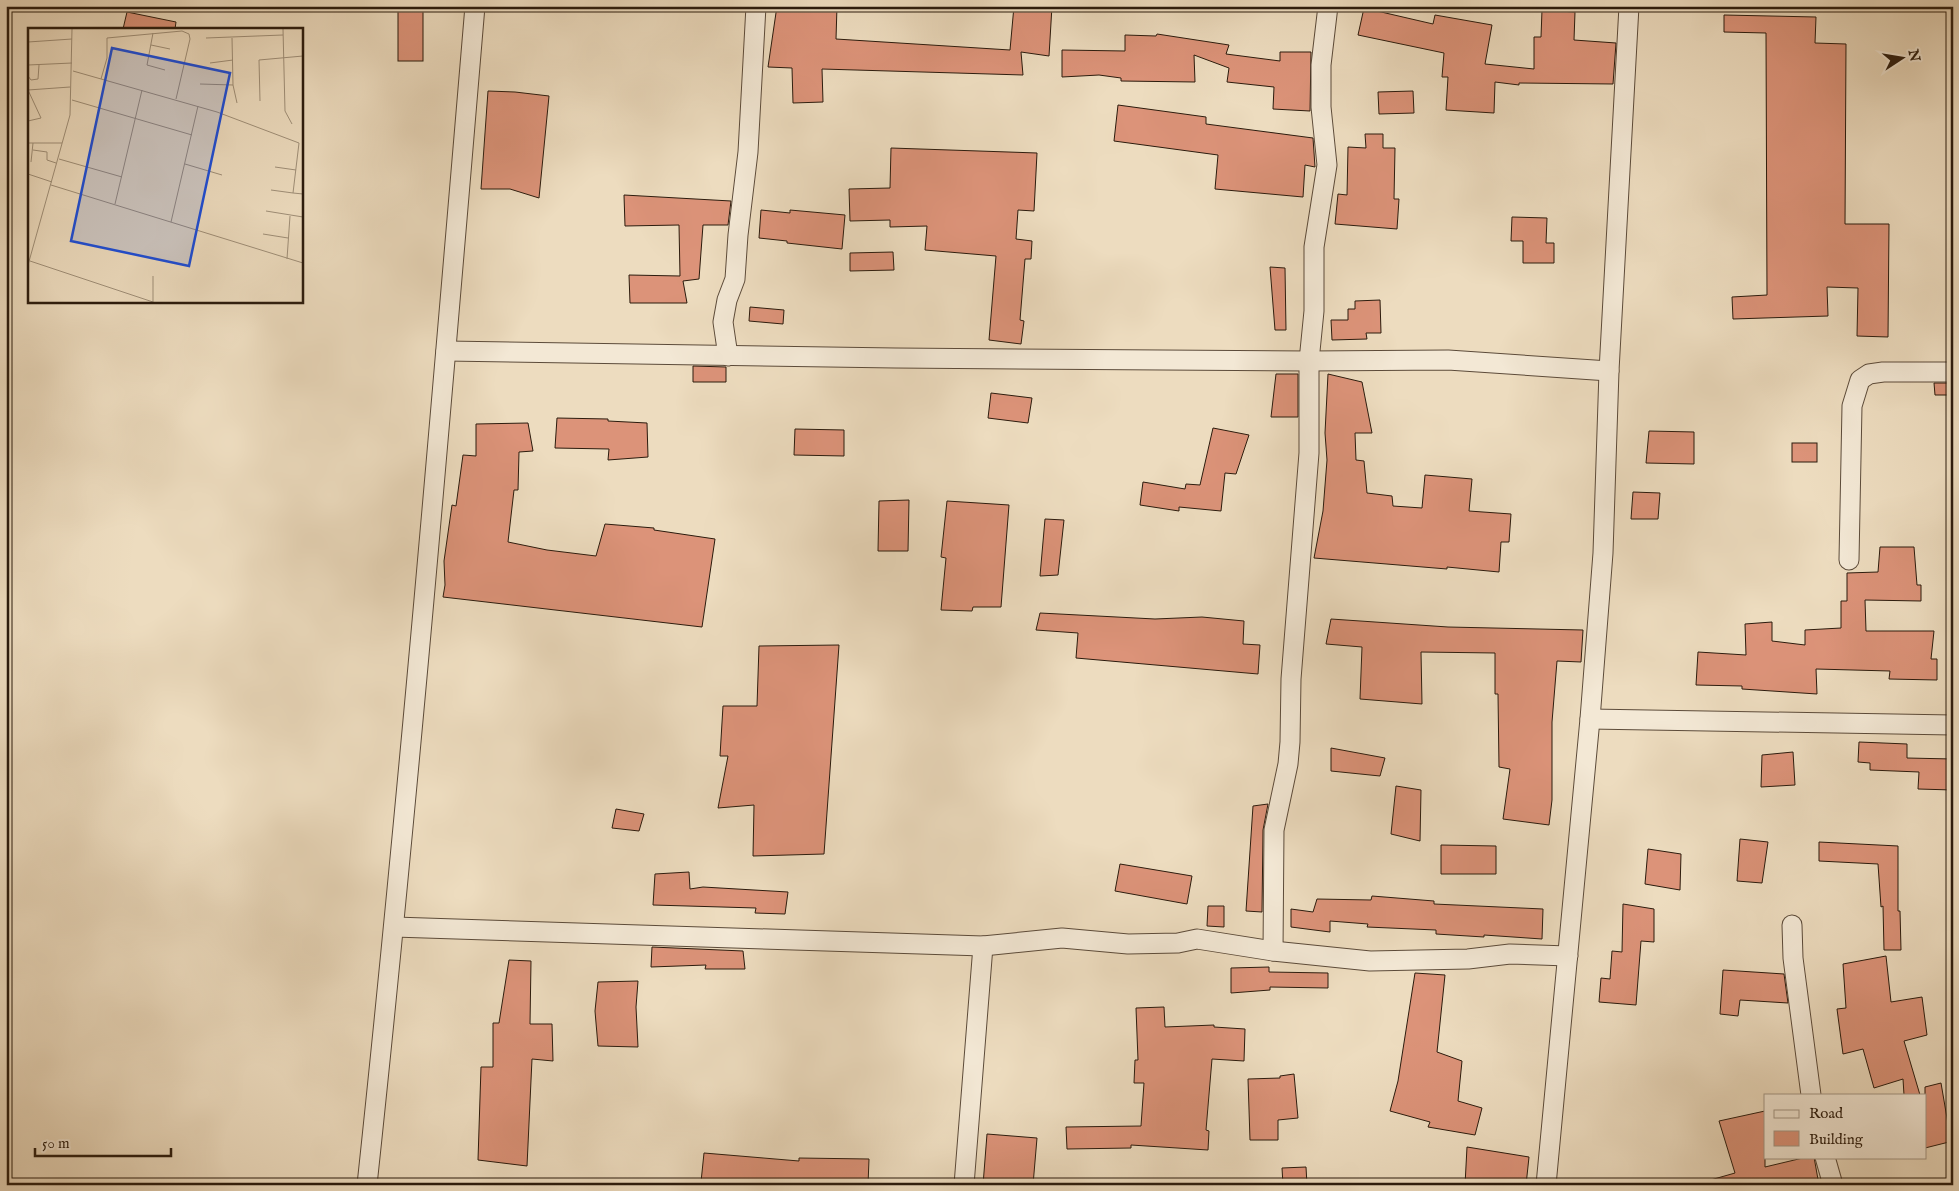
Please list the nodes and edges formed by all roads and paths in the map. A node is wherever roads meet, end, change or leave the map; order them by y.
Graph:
1 (475, 6) edge
2 (756, 6) edge
3 (1328, 6) edge
4 (1629, 6) edge
5 (446, 351) junction
6 (728, 356) junction
7 (1309, 361) junction
8 (1609, 371) junction
9 (1953, 372) edge
10 (1849, 560) dead end
11 (1590, 719) junction
12 (1953, 725) edge
13 (1792, 925) dead end
14 (394, 926) junction
15 (983, 946) junction
16 (1273, 951) junction
17 (1568, 956) junction
18 (1811, 1094) edge
19 (1825, 1158) edge
20 (367, 1185) edge
21 (964, 1185) edge
22 (1546, 1185) edge
23 (1833, 1185) edge

1 - 5 street
2 - 6 street
3 - 7 street
4 - 8 street
5 - 6 street
5 - 14 street
6 - 7 street
7 - 8 street
7 - 16 street
8 - 11 street
9 - 10 street
11 - 12 street
11 - 17 street
13 - 18 street
14 - 15 street
14 - 20 street
15 - 16 street
15 - 21 street
16 - 17 street
17 - 22 street
19 - 23 street

